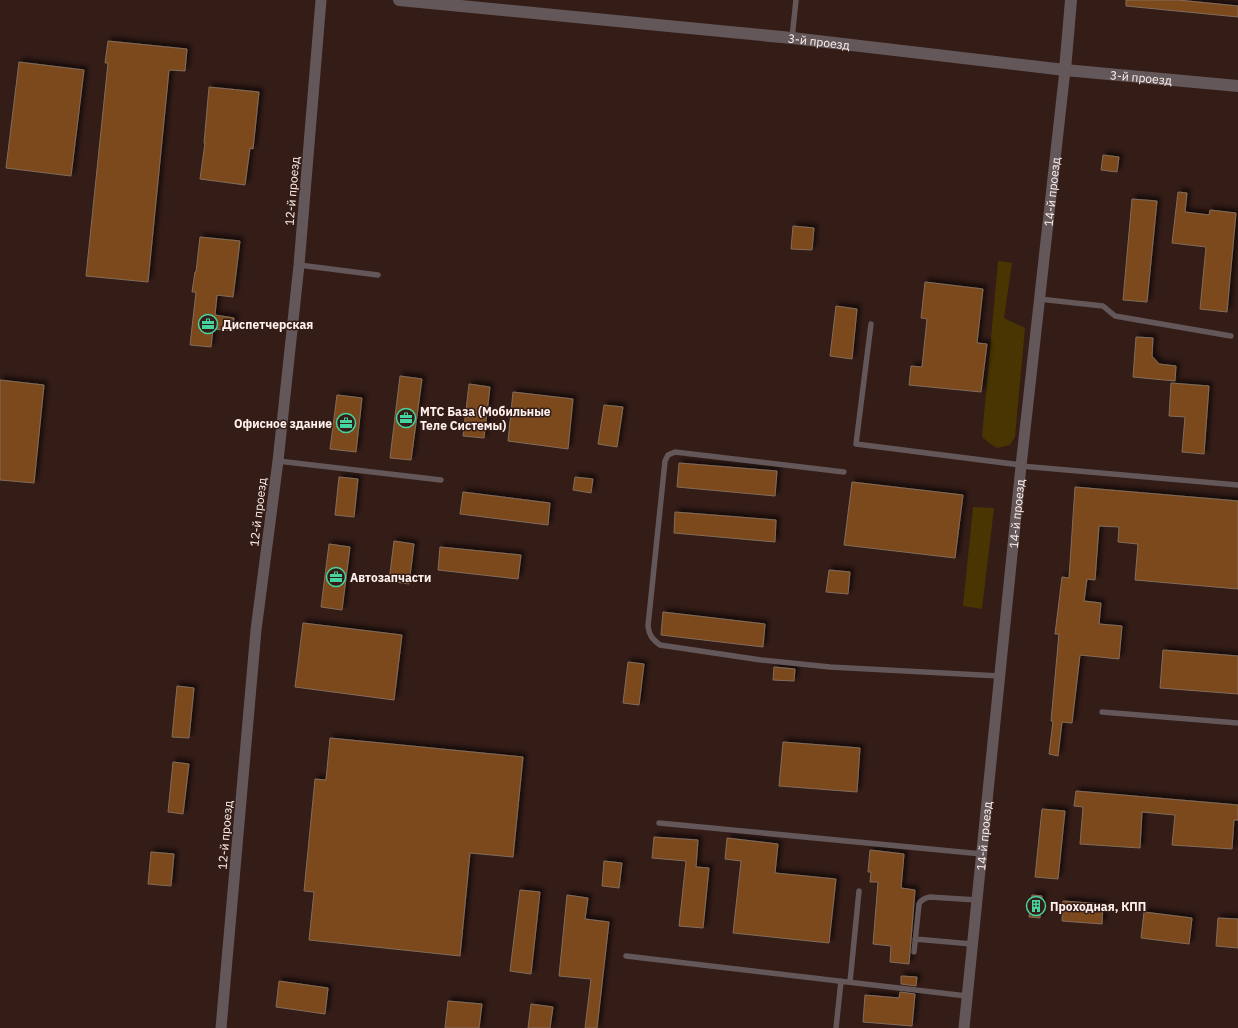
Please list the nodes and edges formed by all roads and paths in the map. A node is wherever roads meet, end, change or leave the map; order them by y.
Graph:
1 (321, 0) edge
2 (399, 0) edge
3 (796, 0) edge
4 (1071, 0) edge
5 (792, 38) junction
6 (1065, 70) junction
7 (1238, 86) edge
8 (299, 265) junction
9 (378, 275) dead end
10 (1039, 299) junction
11 (871, 324) dead end
12 (1231, 336) dead end
13 (278, 461) junction
14 (1021, 465) junction
15 (844, 472) dead end
16 (441, 480) dead end
17 (1238, 485) edge
18 (1000, 676) junction
19 (1102, 712) dead end
20 (1238, 723) edge
21 (659, 823) dead end
22 (982, 854) junction
23 (859, 891) dead end
24 (977, 900) junction
25 (915, 939) junction
26 (972, 944) junction
27 (914, 952) dead end
28 (626, 956) dead end
29 (842, 981) junction
30 (850, 982) junction
31 (967, 996) junction
32 (221, 1028) edge
33 (836, 1028) edge
34 (964, 1028) edge

1 - 8 street, 12-й проезд
2 - 5 street, 3-й проезд
3 - 5 lane
4 - 6 street, 14-й проезд
5 - 6 street, 3-й проезд
6 - 7 street, 3-й проезд
6 - 10 street, 14-й проезд
8 - 9 lane
8 - 13 street, 12-й проезд
10 - 12 lane
10 - 14 street, 14-й проезд
11 - 14 lane
13 - 16 lane
13 - 32 street, 12-й проезд
14 - 17 lane
14 - 18 street, 14-й проезд
15 - 18 lane
18 - 22 street, 14-й проезд
19 - 20 lane
21 - 22 lane
22 - 24 street, 14-й проезд
23 - 30 lane
24 - 25 lane
24 - 26 street, 14-й проезд
25 - 26 lane
25 - 27 lane
26 - 31 street, 14-й проезд
28 - 29 lane
29 - 30 lane
29 - 33 lane
30 - 31 lane
31 - 34 street, 14-й проезд

